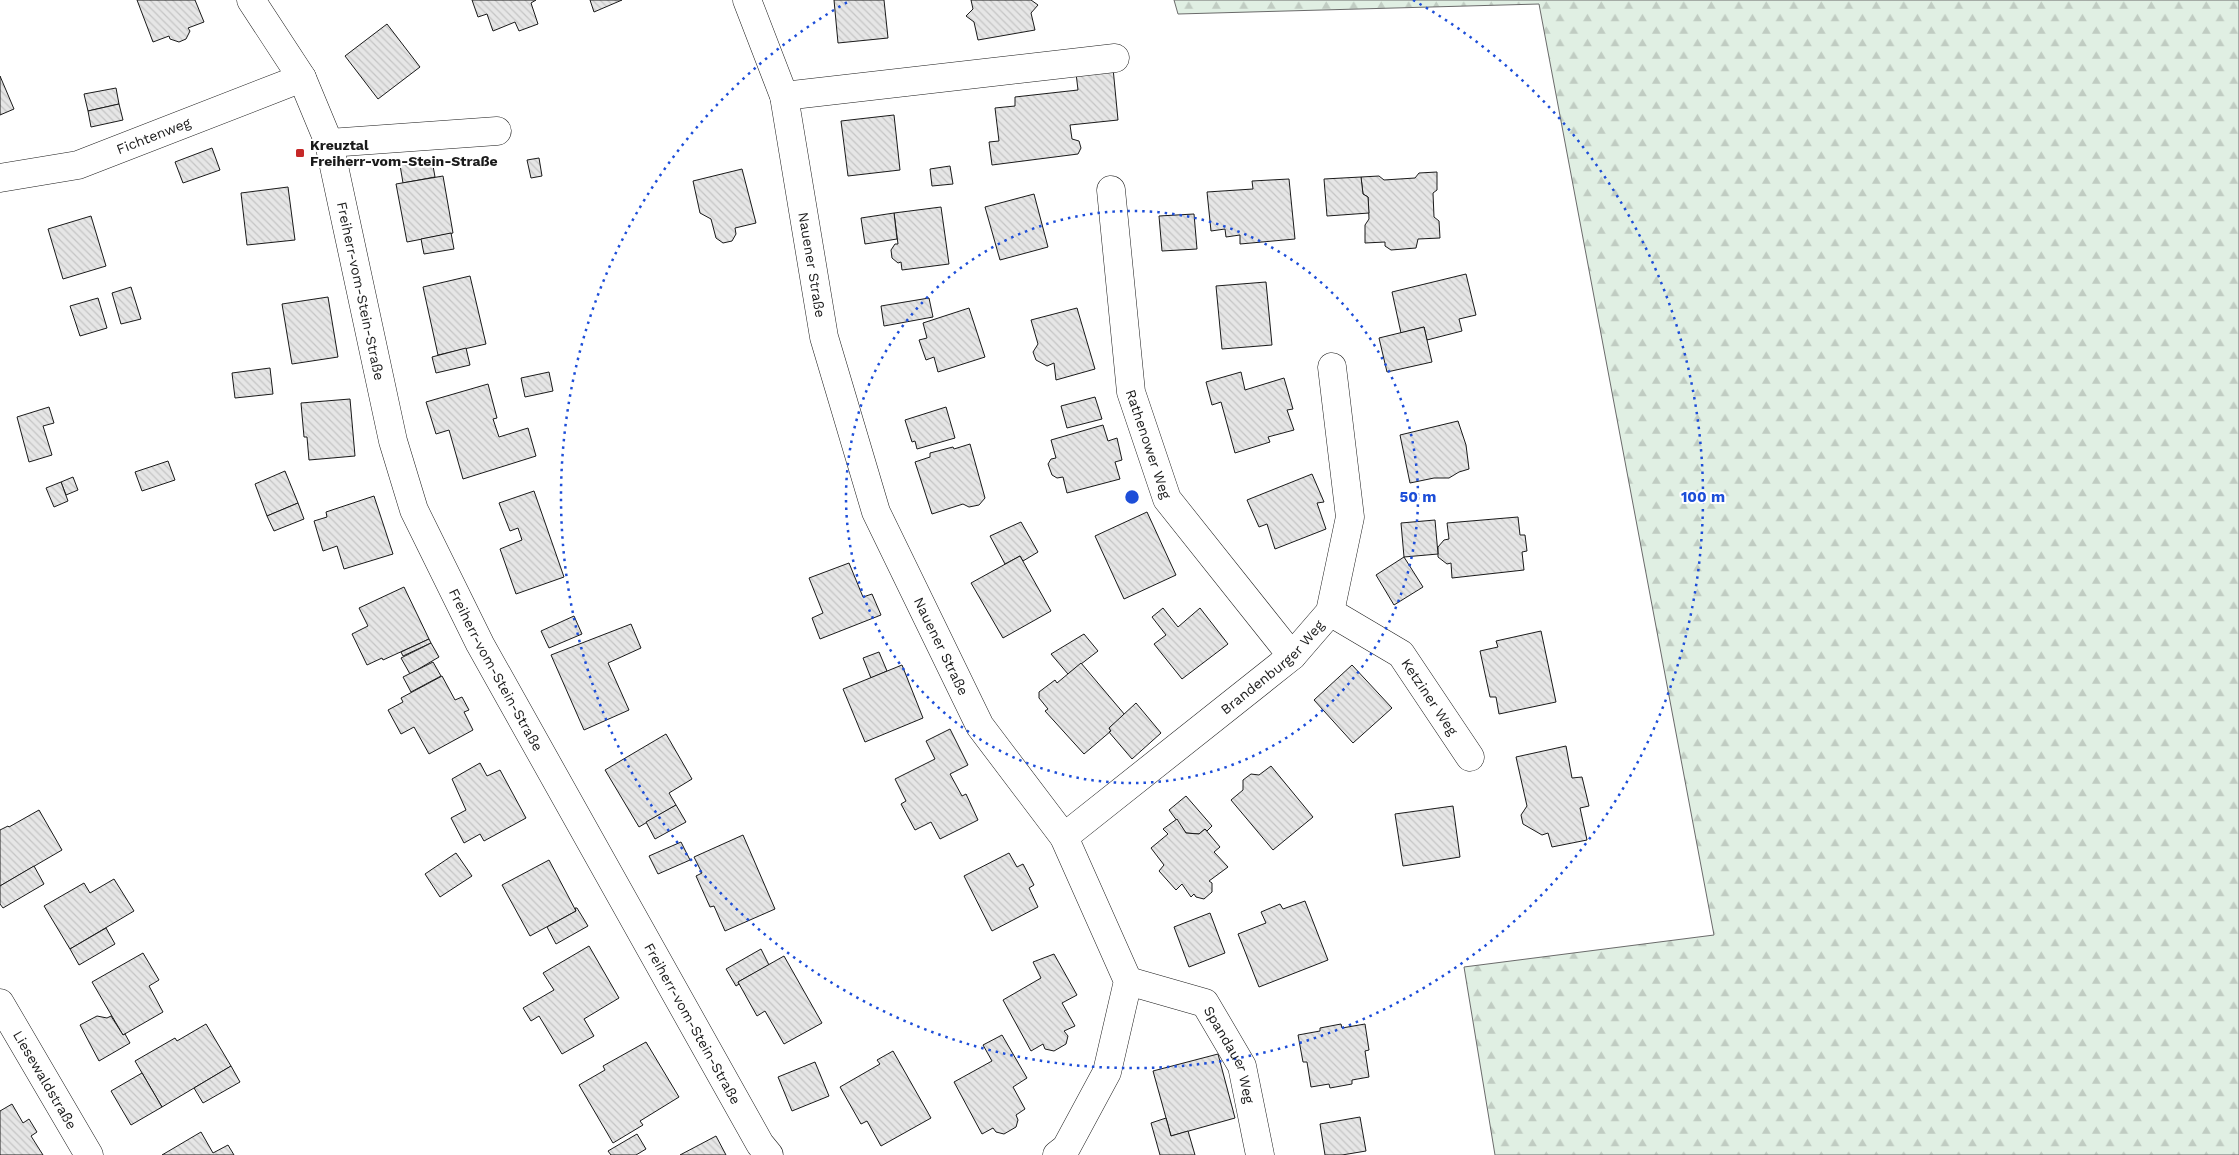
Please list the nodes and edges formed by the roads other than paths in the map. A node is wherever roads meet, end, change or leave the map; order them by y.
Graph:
1 (252, 0) edge
2 (747, 0) edge
3 (1115, 58) dead end
4 (302, 78) junction
5 (784, 96) junction
6 (496, 131) dead end
7 (329, 143) junction
8 (0, 178) edge
9 (1111, 190) dead end
10 (1332, 367) dead end
11 (1330, 612) junction
12 (1292, 656) junction
13 (1470, 757) dead end
14 (1064, 837) junction
15 (1128, 981) junction
16 (3, 1015) edge
17 (89, 1155) edge
18 (770, 1155) edge
19 (1057, 1155) edge
20 (1260, 1155) edge

1 - 4 street, Freiherr-vom-Stein-Straße
2 - 5 street, Nauener Straße
3 - 5 street
4 - 7 street, Freiherr-vom-Stein-Straße
4 - 8 street, Fichtenweg
5 - 14 street, Nauener Straße
6 - 7 street
7 - 18 street, Freiherr-vom-Stein-Straße
9 - 12 street, Rathenower Weg
10 - 11 street, Brandenburger Weg
11 - 12 street, Brandenburger Weg
11 - 13 street, Ketziner Weg
12 - 14 street, Brandenburger Weg
14 - 15 street, Nauener Straße
15 - 19 street
15 - 20 street, Spandauer Weg
16 - 17 street, Liesewaldstraße

